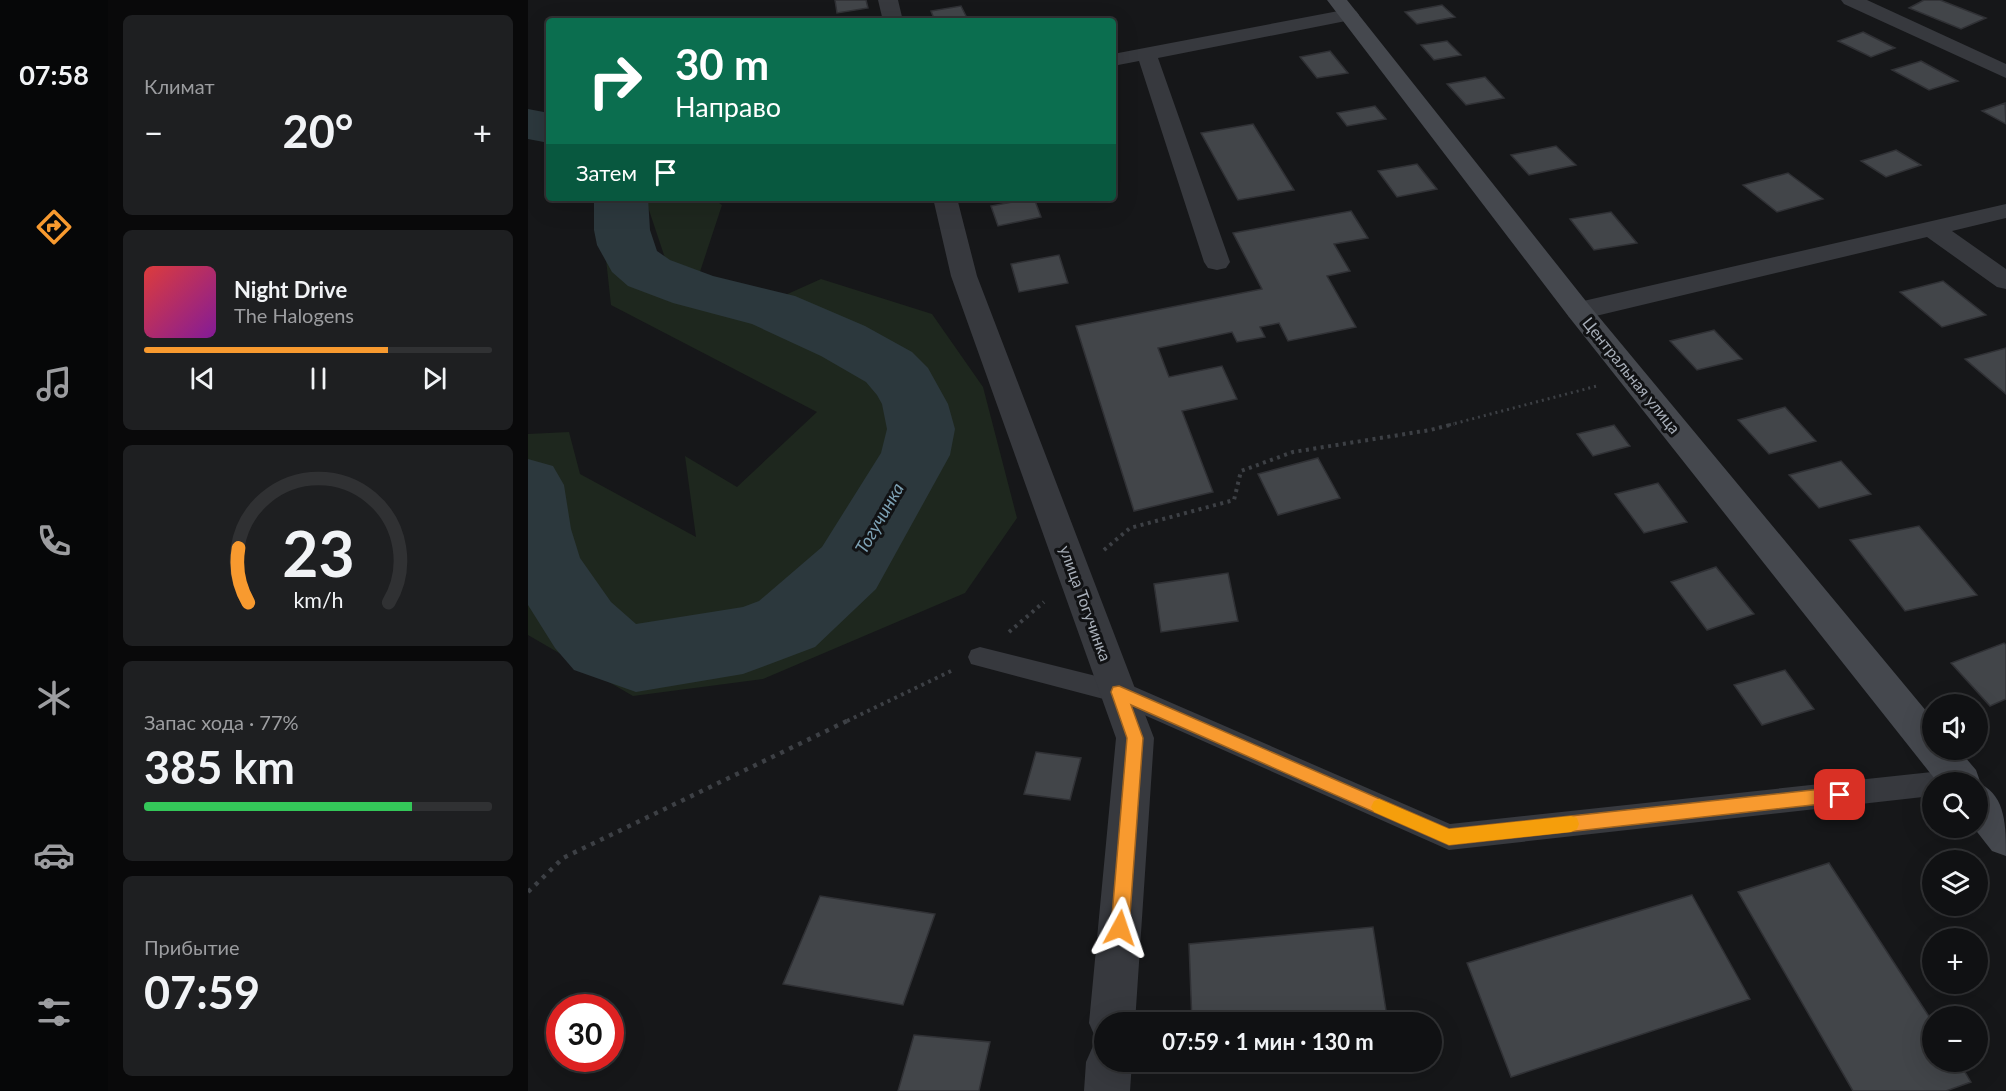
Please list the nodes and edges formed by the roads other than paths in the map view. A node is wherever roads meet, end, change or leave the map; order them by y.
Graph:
1 (888, 0) edge
2 (1851, 0) edge
3 (1341, 5) edge
4 (892, 18) edge
5 (1146, 53) junction
6 (1116, 59) edge
7 (2006, 72) edge
8 (946, 201) edge
9 (2006, 211) edge
10 (1931, 228) junction
11 (1217, 262) dead end
12 (2006, 281) edge
13 (1579, 311) junction
14 (980, 657) road end
15 (1119, 692) junction
16 (1922, 734) edge
17 (1922, 790) edge
18 (1988, 819) edge
19 (2006, 837) edge
20 (1113, 1012) edge
21 (1108, 1072) edge
22 (1107, 1091) edge

1 - 4 street
2 - 7 street
3 - 5 street
3 - 13 main road, Центральная улица
5 - 6 street
5 - 11 street
8 - 15 street, улица Тогучинка
9 - 10 street
10 - 12 street
10 - 13 street
13 - 16 main road, Центральная улица
14 - 15 lane
15 - 17 lane
15 - 20 street, улица Тогучинка
18 - 19 main road
21 - 22 street

